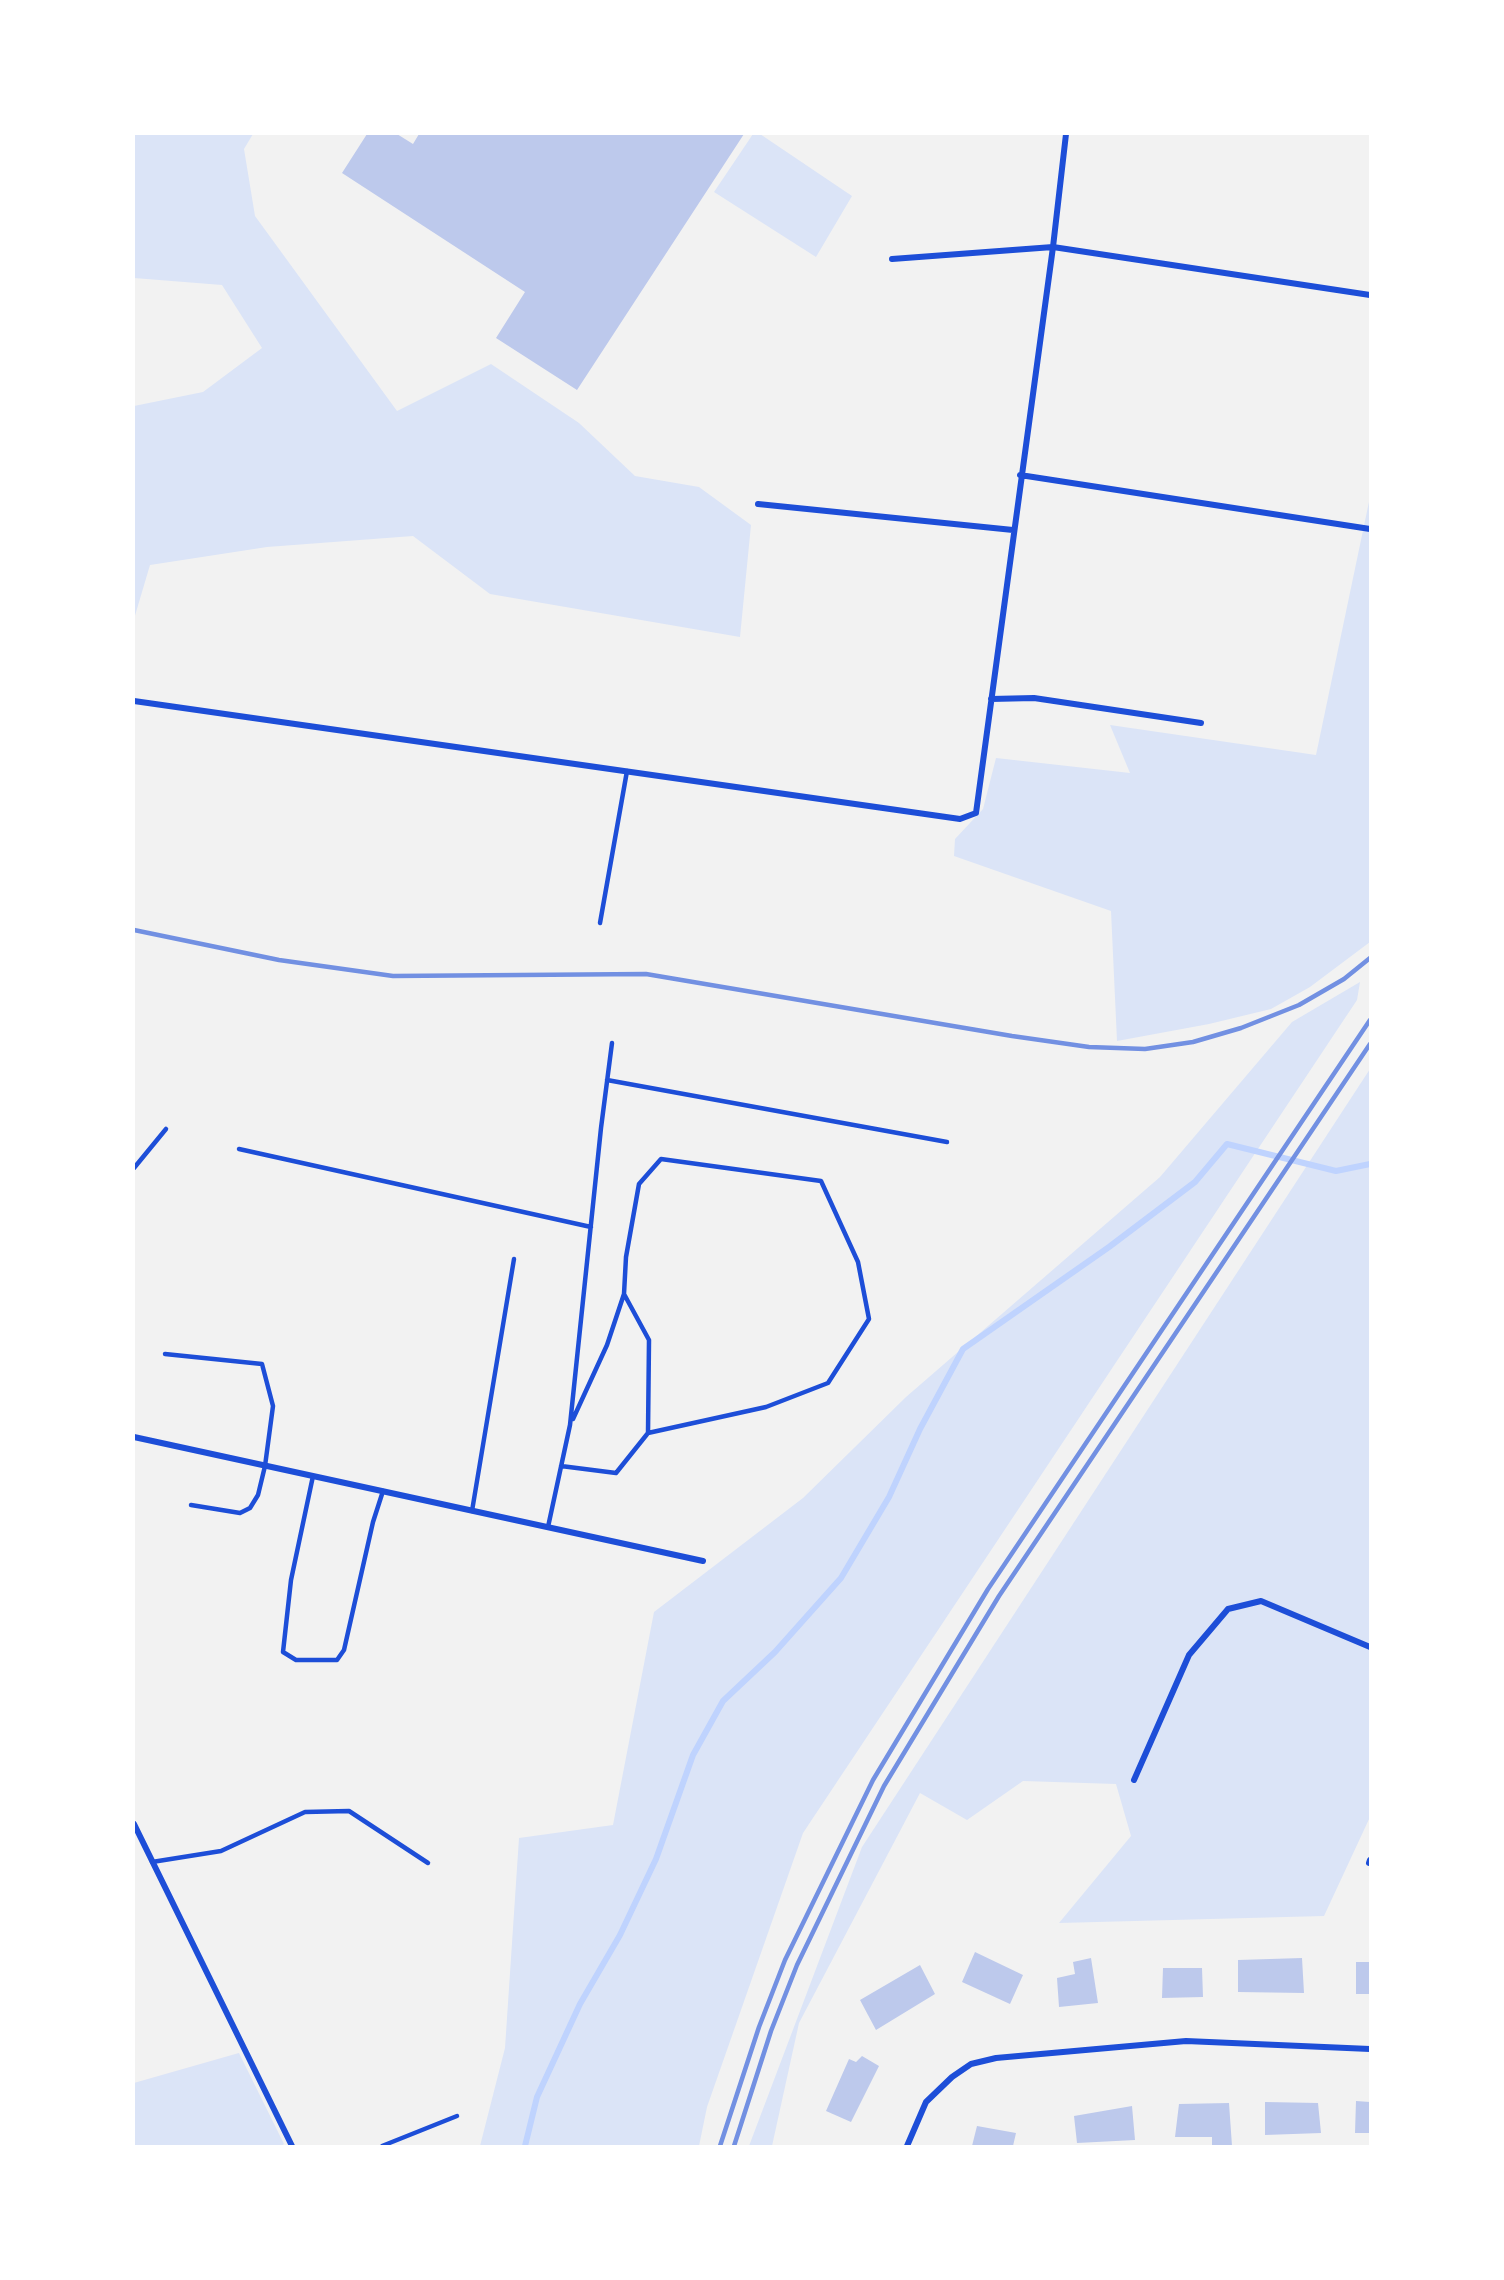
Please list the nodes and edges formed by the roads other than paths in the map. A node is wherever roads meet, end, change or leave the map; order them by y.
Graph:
1 (1066, 134) edge
2 (1053, 247) junction
3 (892, 259) dead end
4 (1371, 295) edge
5 (1020, 475) junction
6 (758, 504) dead end
7 (1371, 529) edge
8 (1013, 530) junction
9 (991, 699) junction
10 (134, 701) edge
11 (1202, 723) dead end
12 (627, 771) junction
13 (600, 923) dead end
14 (612, 1042) dead end
15 (607, 1080) junction
16 (166, 1129) dead end
17 (946, 1143) dead end
18 (239, 1149) dead end
19 (134, 1168) edge
20 (591, 1227) junction
21 (514, 1258) dead end
22 (624, 1294) junction
23 (165, 1354) dead end
24 (570, 1425) junction
25 (648, 1433) junction
26 (134, 1437) edge
27 (265, 1466) junction
28 (561, 1466) junction
29 (313, 1476) junction
30 (383, 1491) junction
31 (190, 1505) dead end
32 (472, 1511) junction
33 (548, 1527) junction
34 (703, 1561) dead end
35 (1371, 1647) edge
36 (1134, 1780) dead end
37 (134, 1824) edge
38 (152, 1862) junction
39 (428, 1863) dead end
40 (1371, 2049) edge
41 (457, 2116) dead end
42 (292, 2146) edge
43 (382, 2146) edge
44 (907, 2146) edge

1 - 2 street
2 - 3 street
2 - 4 street
2 - 5 street
5 - 7 street
5 - 8 street
6 - 8 street
8 - 9 street
9 - 11 street
9 - 12 street
10 - 12 street
12 - 13 lane
14 - 15 lane
15 - 17 lane
15 - 20 lane
16 - 19 lane
18 - 20 lane
20 - 24 lane
21 - 32 lane
22 - 24 lane
22 - 25 lane
22 - 25 lane
23 - 27 lane
24 - 28 lane
25 - 28 lane
26 - 27 street
27 - 29 street
27 - 31 lane
28 - 33 lane
29 - 30 street
29 - 30 lane
30 - 32 street
32 - 33 street
33 - 34 street
35 - 36 street
37 - 38 street
38 - 39 lane
38 - 42 street
40 - 44 street
41 - 43 lane

